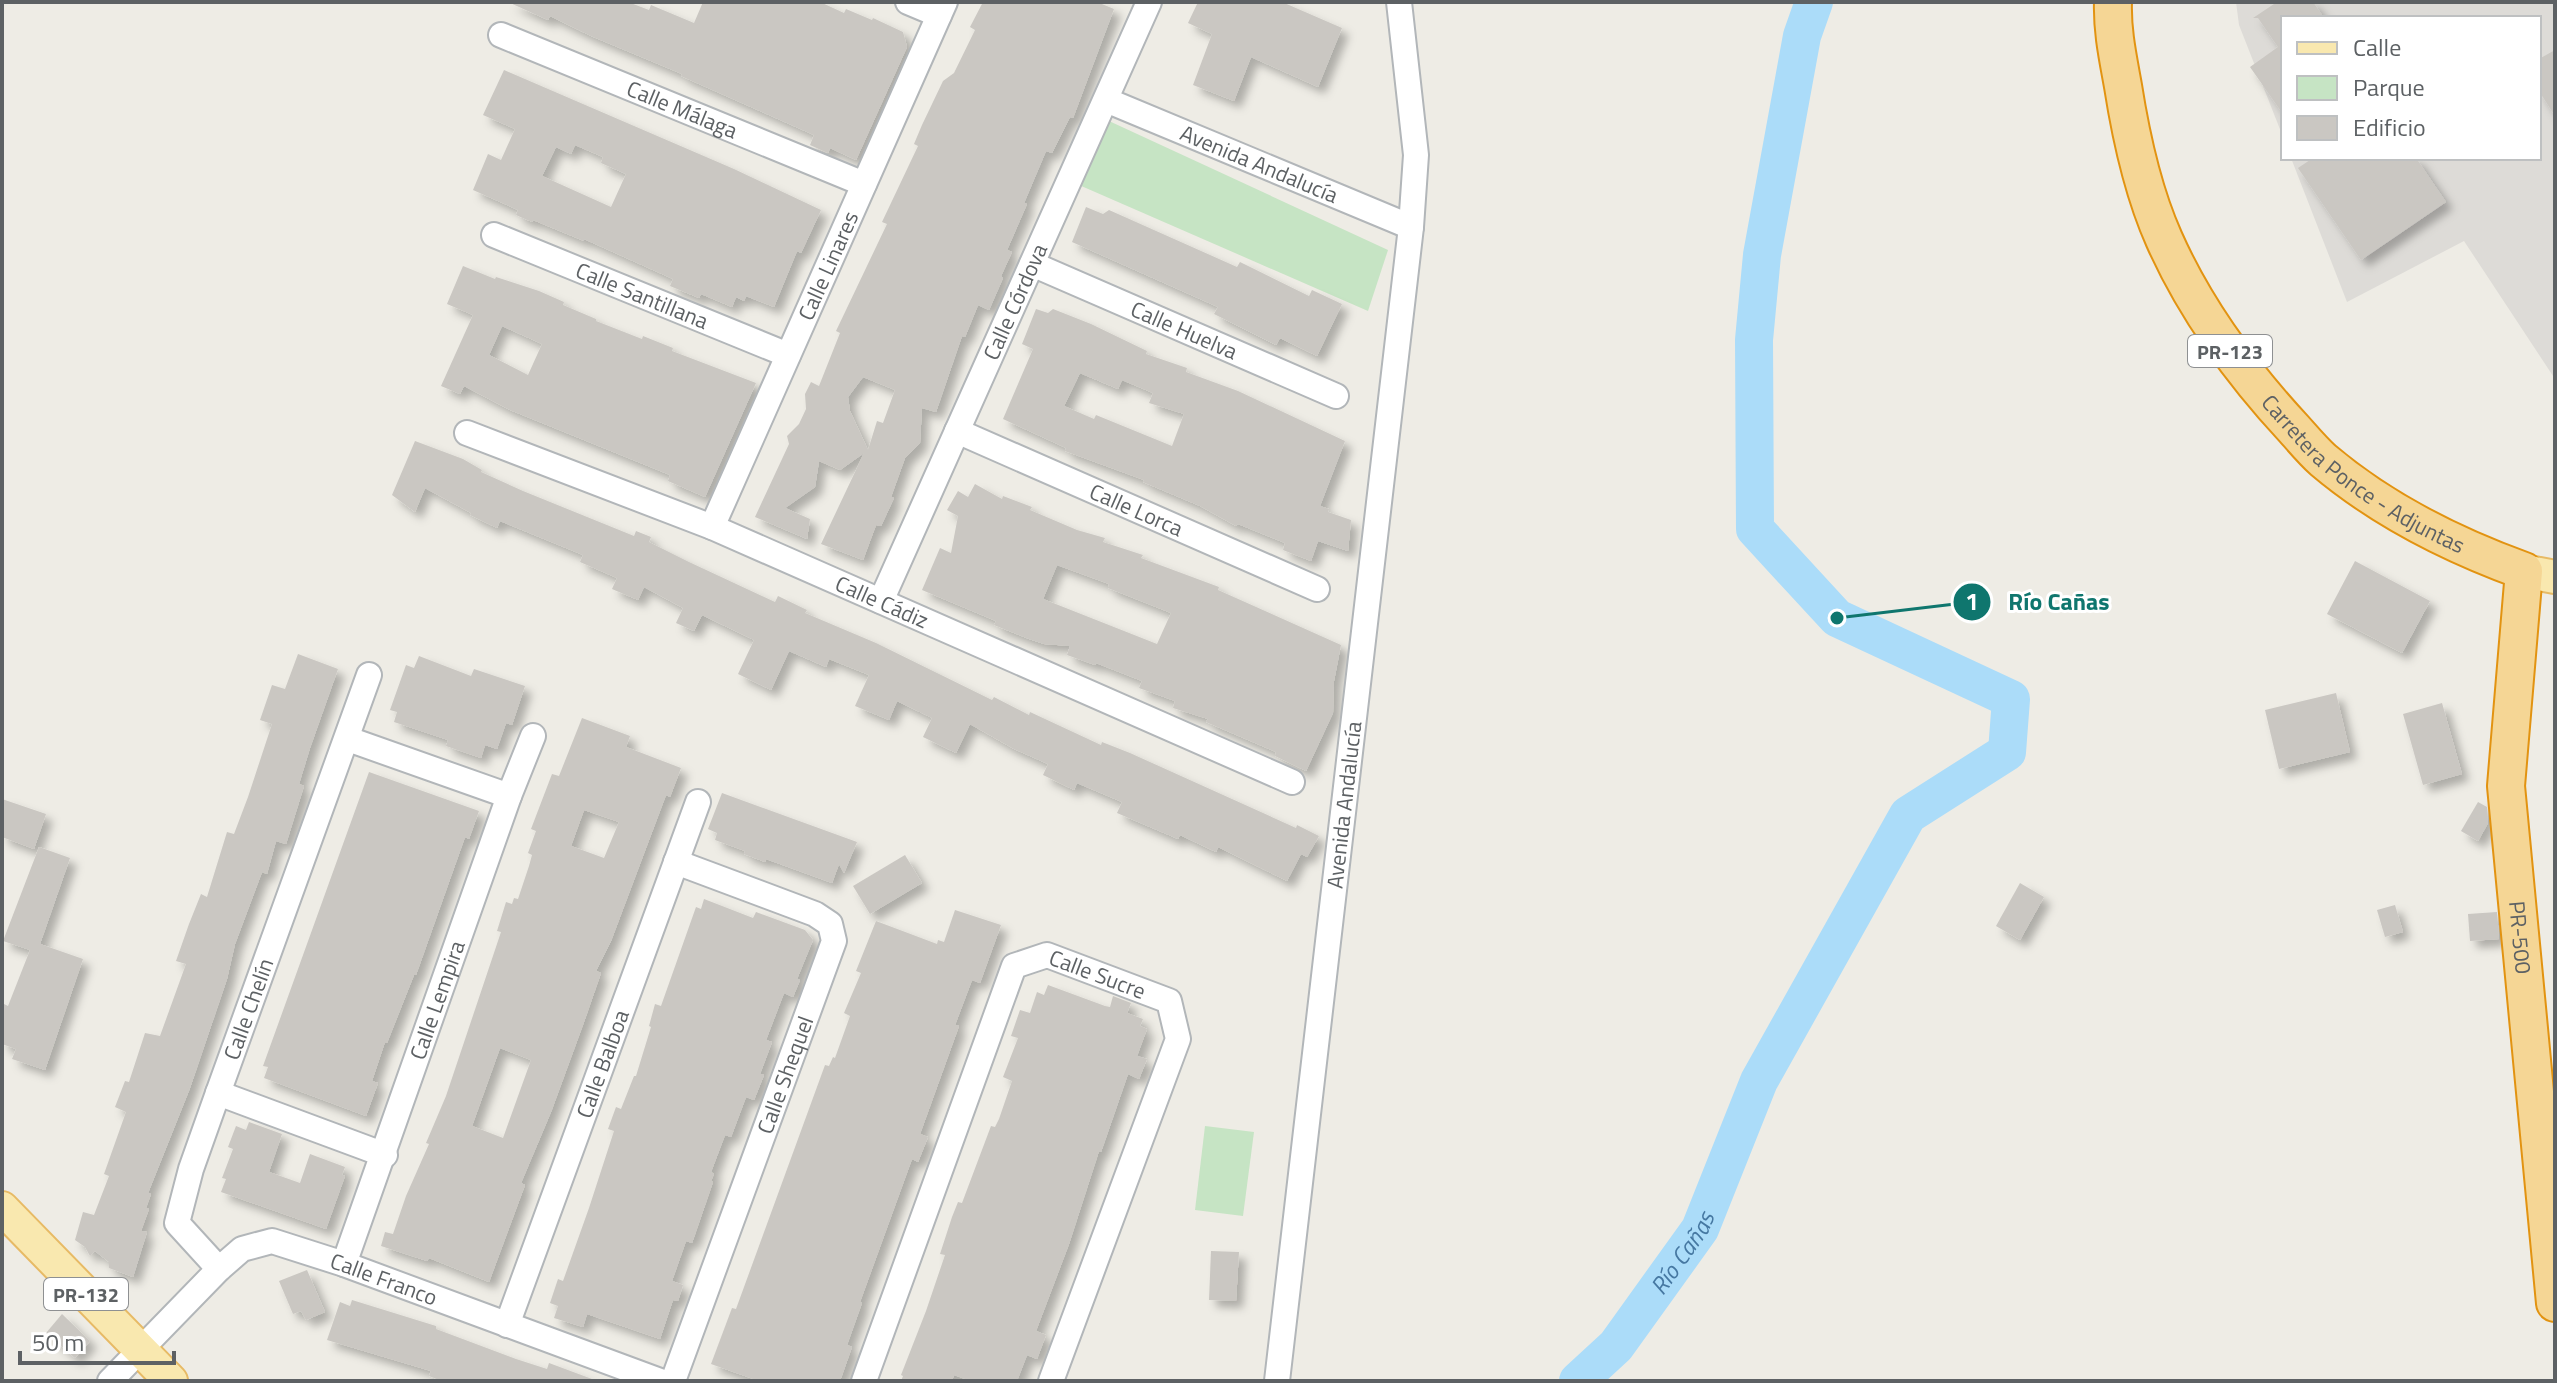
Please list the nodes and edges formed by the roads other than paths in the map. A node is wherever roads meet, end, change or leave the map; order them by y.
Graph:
1 (908, 2) edge
2 (1149, 2) edge
3 (1399, 2) edge
4 (2113, 2) edge
5 (942, 8) edge
6 (501, 35) dead end
7 (1106, 100) junction
8 (864, 184) junction
9 (1411, 227) junction
10 (494, 235) dead end
11 (1032, 264) junction
12 (788, 355) junction
13 (1336, 396) dead end
14 (957, 431) junction
15 (467, 433) dead end
16 (712, 527) junction
17 (2540, 574) edge
18 (1317, 589) dead end
19 (881, 601) junction
20 (369, 675) dead end
21 (533, 736) dead end
22 (348, 739) junction
23 (1292, 782) dead end
24 (509, 796) junction
25 (698, 802) dead end
26 (676, 862) junction
27 (218, 1093) junction
28 (385, 1155) junction
29 (2, 1208) edge
30 (344, 1264) junction
31 (219, 1269) junction
32 (2555, 1303) edge
33 (507, 1325) junction
34 (141, 1350) junction
35 (110, 1381) edge
36 (171, 1381) edge
37 (660, 1381) edge
38 (673, 1381) edge
39 (864, 1381) edge
40 (1051, 1381) edge
41 (1277, 1381) edge

1 - 5 street
2 - 7 street, Calle Córdova
3 - 9 street, Avenida Andalucía
4 - 17 highway, Carretera Ponce - Adjuntas / PR-123
5 - 8 street, Calle Linares
6 - 8 street, Calle Málaga
7 - 9 street, Avenida Andalucía
7 - 11 street, Calle Córdova
8 - 12 street, Calle Linares
9 - 41 street, Avenida Andalucía
10 - 12 street, Calle Santillana
11 - 13 street, Calle Huelva
11 - 14 street, Calle Córdova
12 - 16 street, Calle Linares
14 - 18 street, Calle Lorca
14 - 19 street, Calle Córdova
15 - 16 street, Calle Cádiz
16 - 19 street, Calle Cádiz
17 - 32 highway, PR-500 / PR-500
19 - 23 street, Calle Cádiz
20 - 22 street, Calle Chelín
21 - 24 street, Calle Lempira
22 - 24 street
22 - 27 street, Calle Chelín
24 - 28 street, Calle Lempira
25 - 26 street, Calle Balboa
26 - 33 street, Calle Balboa
26 - 38 street, Calle Shequel
27 - 28 street
27 - 31 street, Calle Chelín
28 - 30 street, Calle Lempira
29 - 34 main road, PR-132
30 - 31 street, Calle Franco
30 - 33 street, Calle Franco
31 - 34 street, Calle Franco
33 - 37 street, Calle Franco
34 - 35 street, Calle Franco
34 - 36 main road, PR-132
39 - 40 street, Calle Sucre

